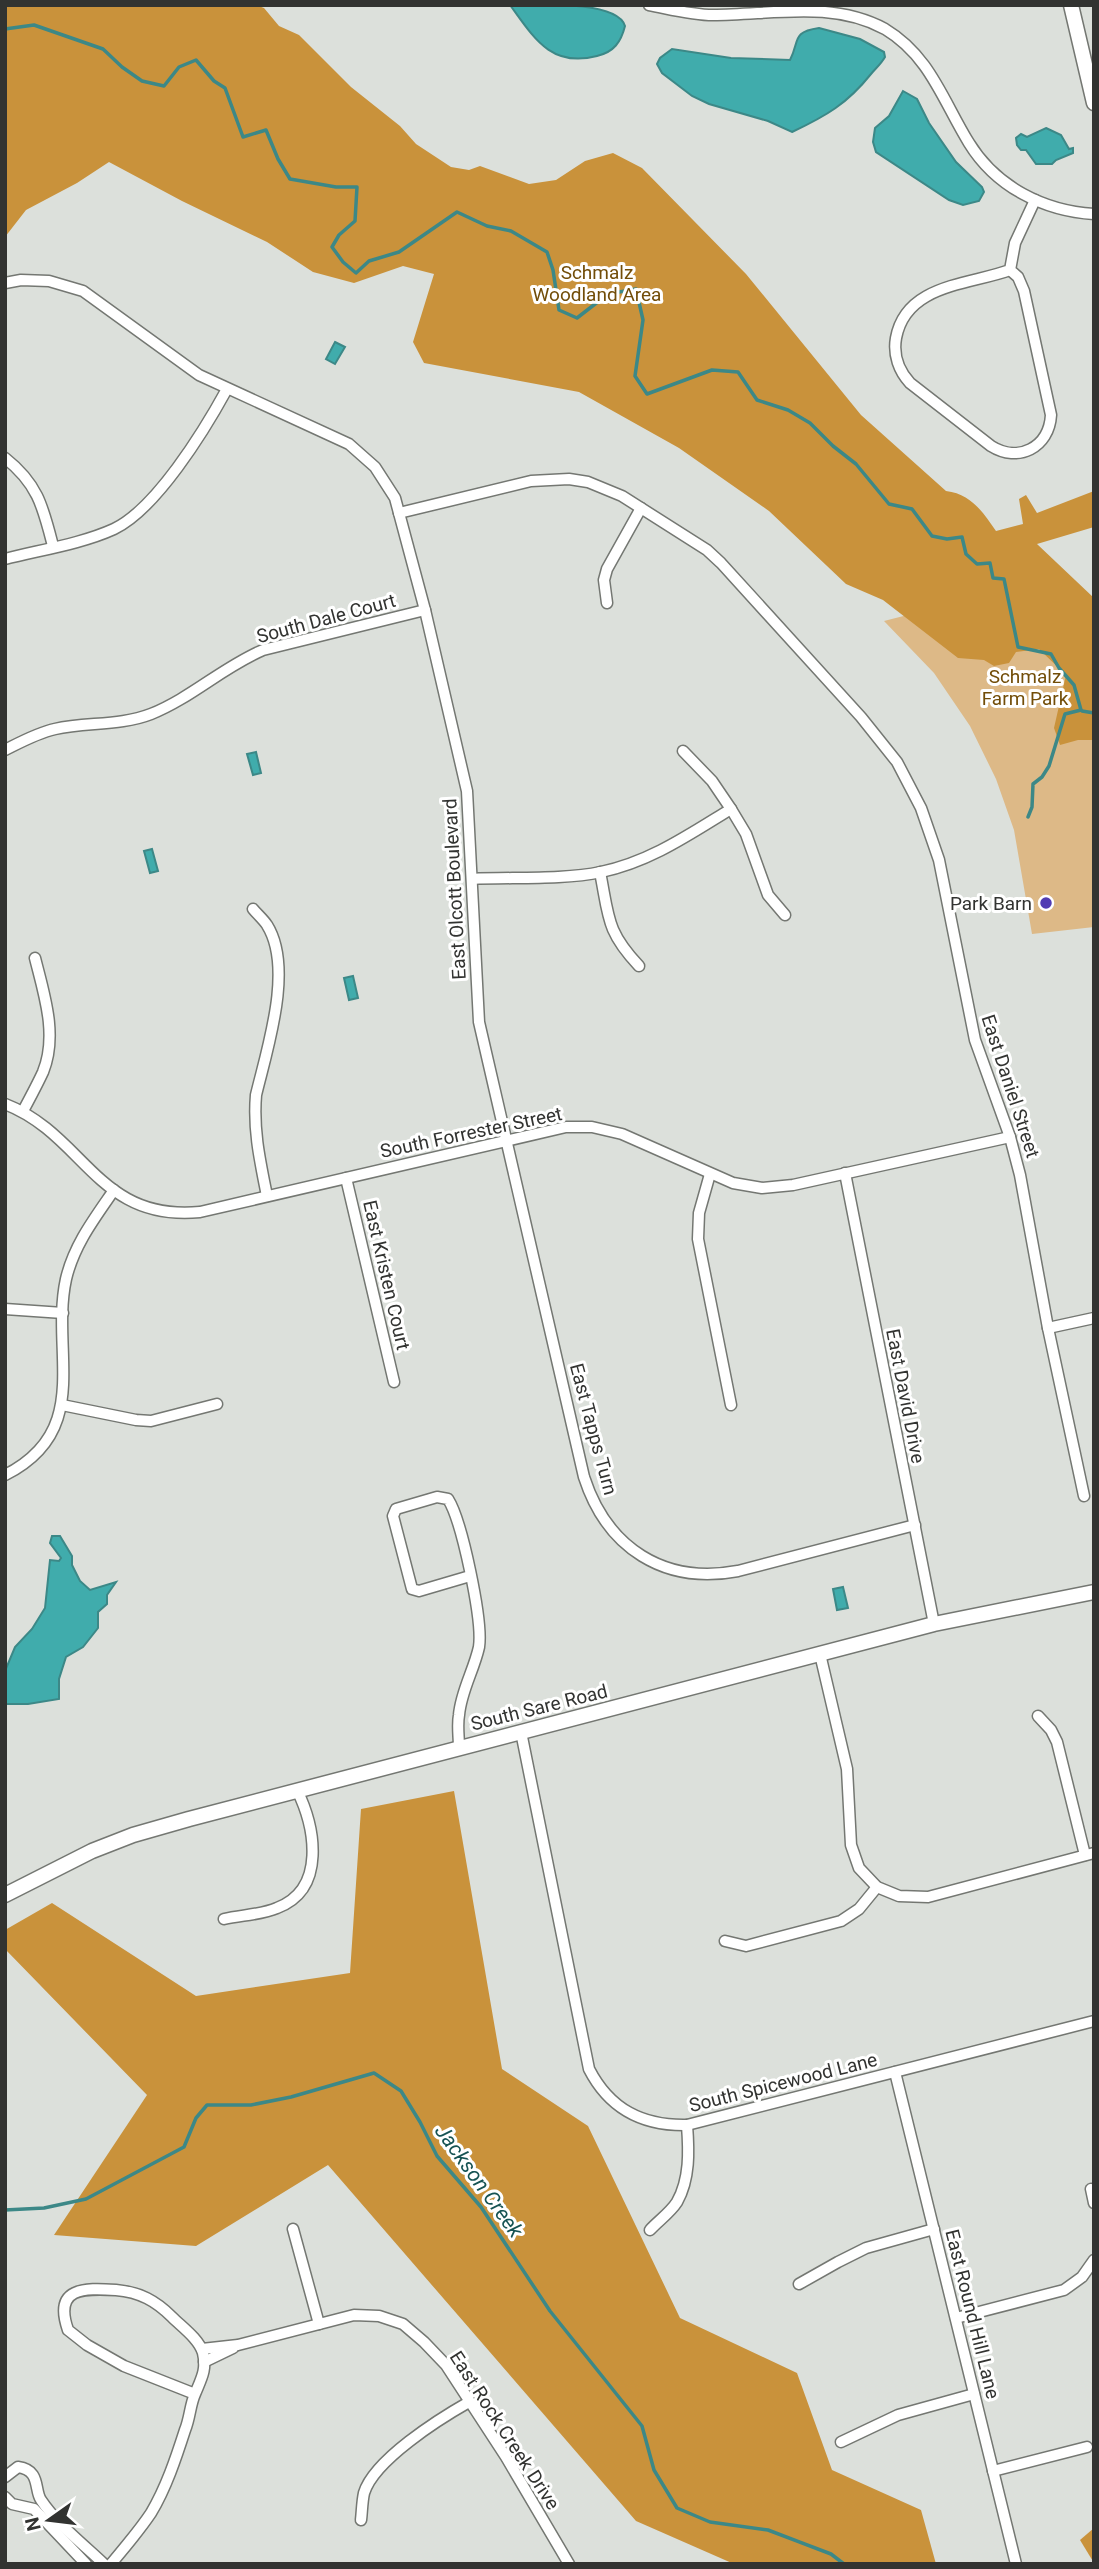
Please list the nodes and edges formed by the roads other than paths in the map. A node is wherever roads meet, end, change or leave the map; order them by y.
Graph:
1 (649, 5) edge
2 (1071, 5) edge
3 (1094, 103) edge
4 (1035, 200) junction
5 (1094, 214) edge
6 (1010, 270) junction
7 (5, 283) edge
8 (227, 389) junction
9 (5, 458) edge
10 (640, 508) junction
11 (399, 513) junction
12 (53, 546) junction
13 (5, 559) edge
14 (607, 603) dead end
15 (425, 610) junction
16 (5, 750) edge
17 (683, 751) dead end
18 (732, 809) junction
19 (600, 872) junction
20 (472, 879) junction
21 (253, 909) dead end
22 (785, 915) dead end
23 (35, 958) dead end
24 (639, 966) dead end
25 (5, 1104) edge
26 (23, 1111) junction
27 (1010, 1137) junction
28 (506, 1141) junction
29 (845, 1173) junction
30 (710, 1174) junction
31 (346, 1178) junction
32 (114, 1191) junction
33 (267, 1196) junction
34 (5, 1309) edge
35 (62, 1313) junction
36 (1094, 1318) edge
37 (1048, 1328) junction
38 (394, 1382) dead end
39 (62, 1405) junction
40 (217, 1405) dead end
41 (731, 1405) dead end
42 (5, 1475) edge
43 (1094, 1480) edge
44 (1081, 1483) junction
45 (1084, 1496) dead end
46 (915, 1525) junction
47 (470, 1576) junction
48 (1094, 1592) edge
49 (934, 1624) junction
50 (820, 1654) junction
51 (1038, 1716) dead end
52 (521, 1732) junction
53 (459, 1748) junction
54 (297, 1790) junction
55 (1090, 1854) edge
56 (877, 1887) junction
57 (5, 1895) edge
58 (224, 1920) dead end
59 (725, 1941) dead end
60 (1094, 2021) edge
61 (895, 2072) junction
62 (687, 2125) junction
63 (1091, 2189) dead end
64 (1094, 2203) edge
65 (293, 2229) dead end
66 (934, 2229) junction
67 (650, 2230) dead end
68 (1094, 2260) edge
69 (799, 2284) dead end
70 (956, 2318) junction
71 (319, 2324) junction
72 (239, 2345) junction
73 (202, 2349) junction
74 (204, 2362) junction
75 (195, 2394) junction
76 (974, 2394) junction
77 (469, 2402) junction
78 (841, 2442) dead end
79 (1087, 2447) dead end
80 (993, 2471) junction
81 (5, 2477) edge
82 (38, 2494) junction
83 (5, 2497) edge
84 (26, 2506) junction
85 (361, 2520) dead end
86 (57, 2526) junction
87 (566, 2563) edge
88 (86, 2564) edge
89 (104, 2564) edge
90 (111, 2564) edge
91 (1016, 2564) edge

1 - 4 street
2 - 3 main road
4 - 5 street
4 - 6 street
6 - 6 street
7 - 8 street, East Olcott Boulevard
8 - 11 street, East Olcott Boulevard
8 - 12 street
9 - 12 street
10 - 11 street, East Daniel Street
10 - 14 street
10 - 27 street, East Daniel Street
11 - 15 street, East Olcott Boulevard
12 - 13 street
15 - 16 street, South Dale Court
15 - 20 street, East Olcott Boulevard
17 - 18 street
18 - 19 street
18 - 22 street
19 - 20 street
19 - 24 street
20 - 28 street, East Olcott Boulevard
21 - 33 street
23 - 26 street
25 - 26 street, South Forrester Street
26 - 32 street, South Forrester Street
27 - 29 street, South Forrester Street
27 - 37 street, East Daniel Street
28 - 30 street, South Forrester Street
28 - 31 street, South Forrester Street
28 - 46 street, East Tapps Turn
29 - 30 street, South Forrester Street
29 - 46 street, East David Drive
30 - 41 street
31 - 33 street, South Forrester Street
31 - 38 street, East Kristen Court
32 - 33 street, South Forrester Street
32 - 35 street
34 - 35 street
35 - 39 street
36 - 37 street
37 - 44 street, East Daniel Street
39 - 40 street
39 - 42 street
43 - 44 street
44 - 45 street, East Daniel Street
46 - 49 street, East David Drive
47 - 47 street
47 - 53 street
48 - 49 main road, South Sare Road
49 - 50 main road, South Sare Road
50 - 52 main road, South Sare Road
50 - 56 street
51 - 55 street
52 - 53 main road, South Sare Road
52 - 62 street, South Spicewood Lane
53 - 54 main road, South Sare Road
54 - 57 main road, South Sare Road
54 - 58 street
55 - 56 street
56 - 59 street
60 - 61 street, South Spicewood Lane
61 - 62 street, South Spicewood Lane
61 - 66 street, East Round Hill Lane
62 - 67 street
63 - 64 street
65 - 71 street
66 - 69 street
66 - 70 street, East Round Hill Lane
68 - 70 street
70 - 76 street, East Round Hill Lane
71 - 72 street, East Rock Creek Drive
71 - 77 street, East Rock Creek Drive
72 - 73 street, East Rock Creek Drive
72 - 74 street, East Rock Creek Drive
73 - 74 street
73 - 75 street
74 - 75 street
75 - 90 street
76 - 78 street
76 - 80 street, East Round Hill Lane
77 - 85 street
77 - 87 street, East Rock Creek Drive
79 - 80 street
80 - 91 street, East Round Hill Lane
81 - 82 street
82 - 84 street
82 - 86 street
83 - 84 street
84 - 86 street
86 - 88 street
86 - 89 street

